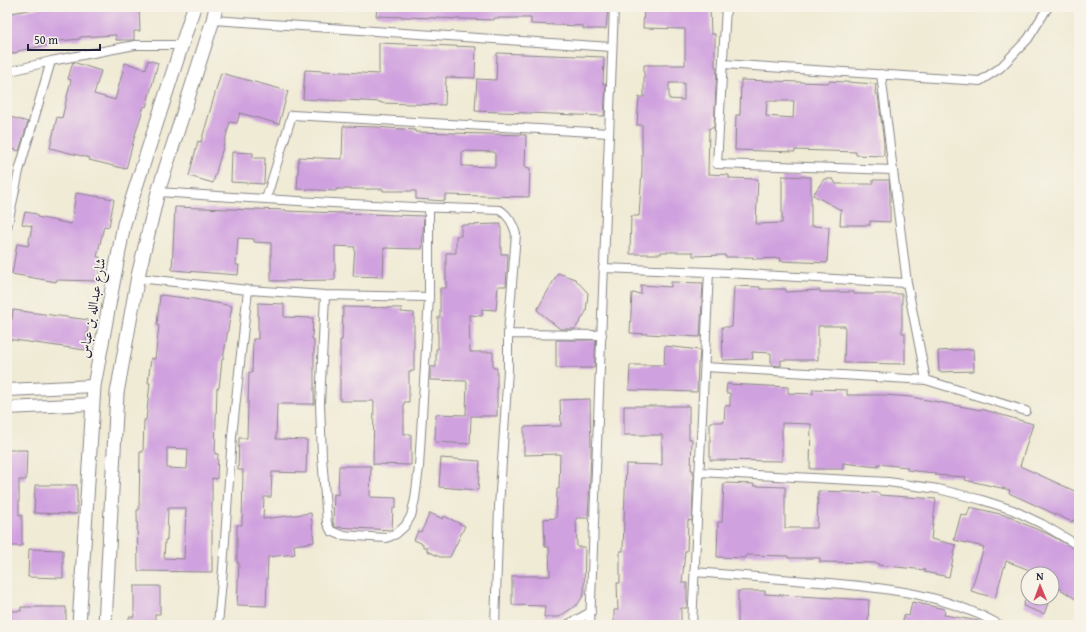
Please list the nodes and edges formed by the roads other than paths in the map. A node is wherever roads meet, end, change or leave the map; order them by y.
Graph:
1 (194, 7) edge
2 (614, 7) edge
3 (726, 7) edge
4 (1048, 7) edge
5 (215, 13) edge
6 (183, 45) junction
7 (611, 47) junction
8 (51, 61) junction
9 (724, 64) junction
10 (7, 72) edge
11 (880, 74) junction
12 (609, 133) junction
13 (893, 170) junction
14 (158, 192) junction
15 (266, 199) junction
16 (429, 208) junction
17 (7, 228) edge
18 (603, 268) junction
19 (710, 272) junction
20 (138, 278) junction
21 (907, 283) junction
22 (248, 290) junction
23 (325, 295) junction
24 (429, 296) junction
25 (508, 334) junction
26 (602, 335) junction
27 (705, 367) junction
28 (926, 380) junction
29 (94, 386) junction
30 (7, 390) edge
31 (93, 404) junction
32 (7, 408) edge
33 (1026, 410) dead end
34 (699, 472) junction
35 (1079, 546) edge
36 (694, 572) junction
37 (591, 612) junction
38 (79, 625) edge
39 (105, 625) edge
40 (218, 625) edge
41 (495, 625) edge
42 (567, 625) edge
43 (590, 625) edge
44 (692, 625) edge
45 (1000, 625) edge

1 - 6 main road, شارع عبدالله بن عباس
2 - 7 street
3 - 9 street
4 - 11 street
5 - 7 street
5 - 14 main road
6 - 8 street
6 - 29 main road, شارع عبدالله بن عباس
7 - 12 street
8 - 10 street
8 - 17 street
9 - 11 street
9 - 13 street
11 - 13 street
12 - 15 street
12 - 18 street
13 - 21 street
14 - 15 street
14 - 20 main road
15 - 16 street
16 - 24 street
16 - 25 street
18 - 19 street
18 - 26 street
19 - 21 street
19 - 27 street
20 - 22 street
20 - 39 main road
21 - 28 street
22 - 23 street
22 - 40 street
23 - 24 street
23 - 24 street
25 - 26 street
25 - 41 street
26 - 37 street
27 - 28 street
27 - 34 street
28 - 33 street
29 - 30 street
29 - 31 main road, شارع عبدالله بن عباس
31 - 32 street
31 - 38 main road, شارع عبدالله بن عباس
34 - 35 street
34 - 36 street
36 - 44 street
36 - 45 street
37 - 42 street
37 - 43 street

